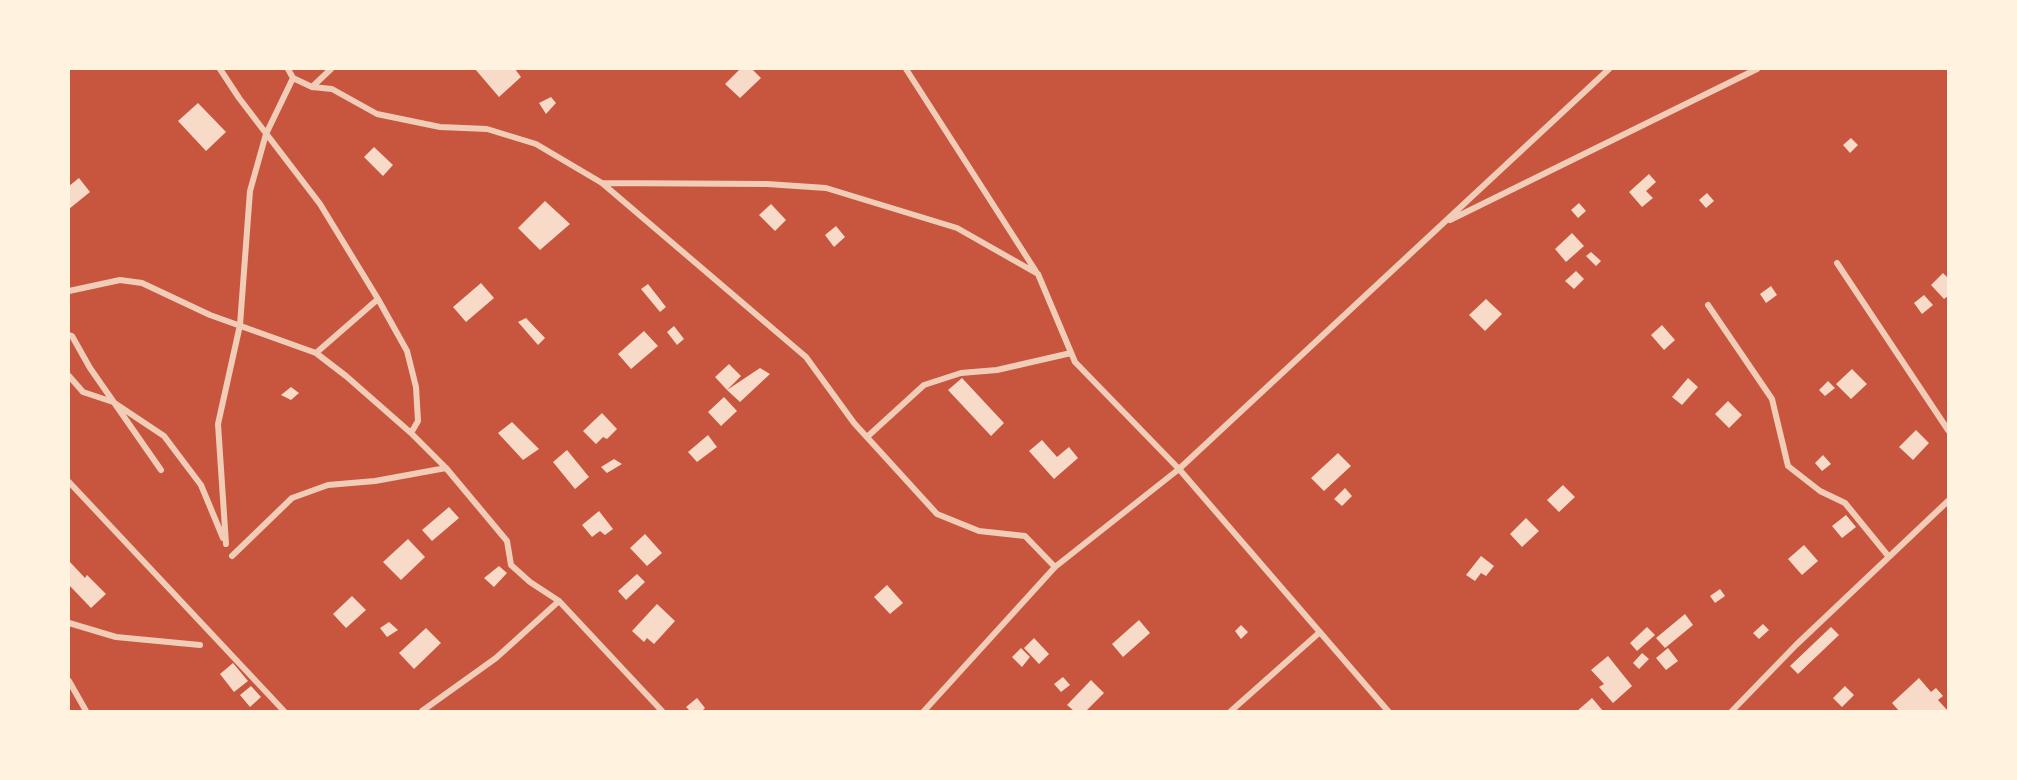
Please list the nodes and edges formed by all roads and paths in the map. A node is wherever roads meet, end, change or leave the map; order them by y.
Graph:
1 (220, 69) edge
2 (288, 69) edge
3 (331, 69) edge
4 (906, 69) edge
5 (1609, 69) edge
6 (1757, 69) edge
7 (293, 78) junction
8 (312, 87) junction
9 (266, 134) junction
10 (602, 183) junction
11 (1444, 222) junction
12 (1837, 263) dead end
13 (1038, 274) junction
14 (69, 291) edge
15 (378, 299) junction
16 (1708, 305) dead end
17 (240, 325) junction
18 (69, 334) edge
19 (316, 353) junction
20 (1071, 353) junction
21 (69, 376) edge
22 (113, 402) junction
23 (1948, 430) edge
24 (411, 433) junction
25 (867, 437) junction
26 (446, 468) junction
27 (1179, 469) junction
28 (161, 470) dead end
29 (69, 482) edge
30 (1948, 501) edge
31 (232, 555) dead end
32 (1889, 557) junction
33 (1055, 567) junction
34 (559, 601) junction
35 (69, 622) edge
36 (1320, 632) junction
37 (200, 645) dead end
38 (69, 681) edge
39 (86, 711) edge
40 (284, 711) edge
41 (423, 711) edge
42 (662, 711) edge
43 (924, 711) edge
44 (1232, 711) edge
45 (1388, 711) edge
46 (1732, 711) edge

1 - 9 street
2 - 7 street
3 - 8 street
4 - 13 street
5 - 11 street
6 - 11 street
7 - 8 street
7 - 9 street
8 - 10 street
9 - 15 street
9 - 17 street
10 - 13 street
10 - 25 street
11 - 27 street
12 - 23 street
13 - 20 street
14 - 17 street
15 - 19 street
15 - 24 street
16 - 32 street
17 - 19 street
17 - 22 street
18 - 22 street
19 - 24 street
20 - 25 street
20 - 27 street
21 - 22 street
22 - 28 street
24 - 26 street
25 - 33 street
26 - 31 street
26 - 34 street
27 - 33 street
27 - 36 street
29 - 40 street
30 - 32 street
32 - 46 street
33 - 43 street
34 - 41 street
34 - 42 street
35 - 37 street
36 - 44 street
36 - 45 street
38 - 39 street

